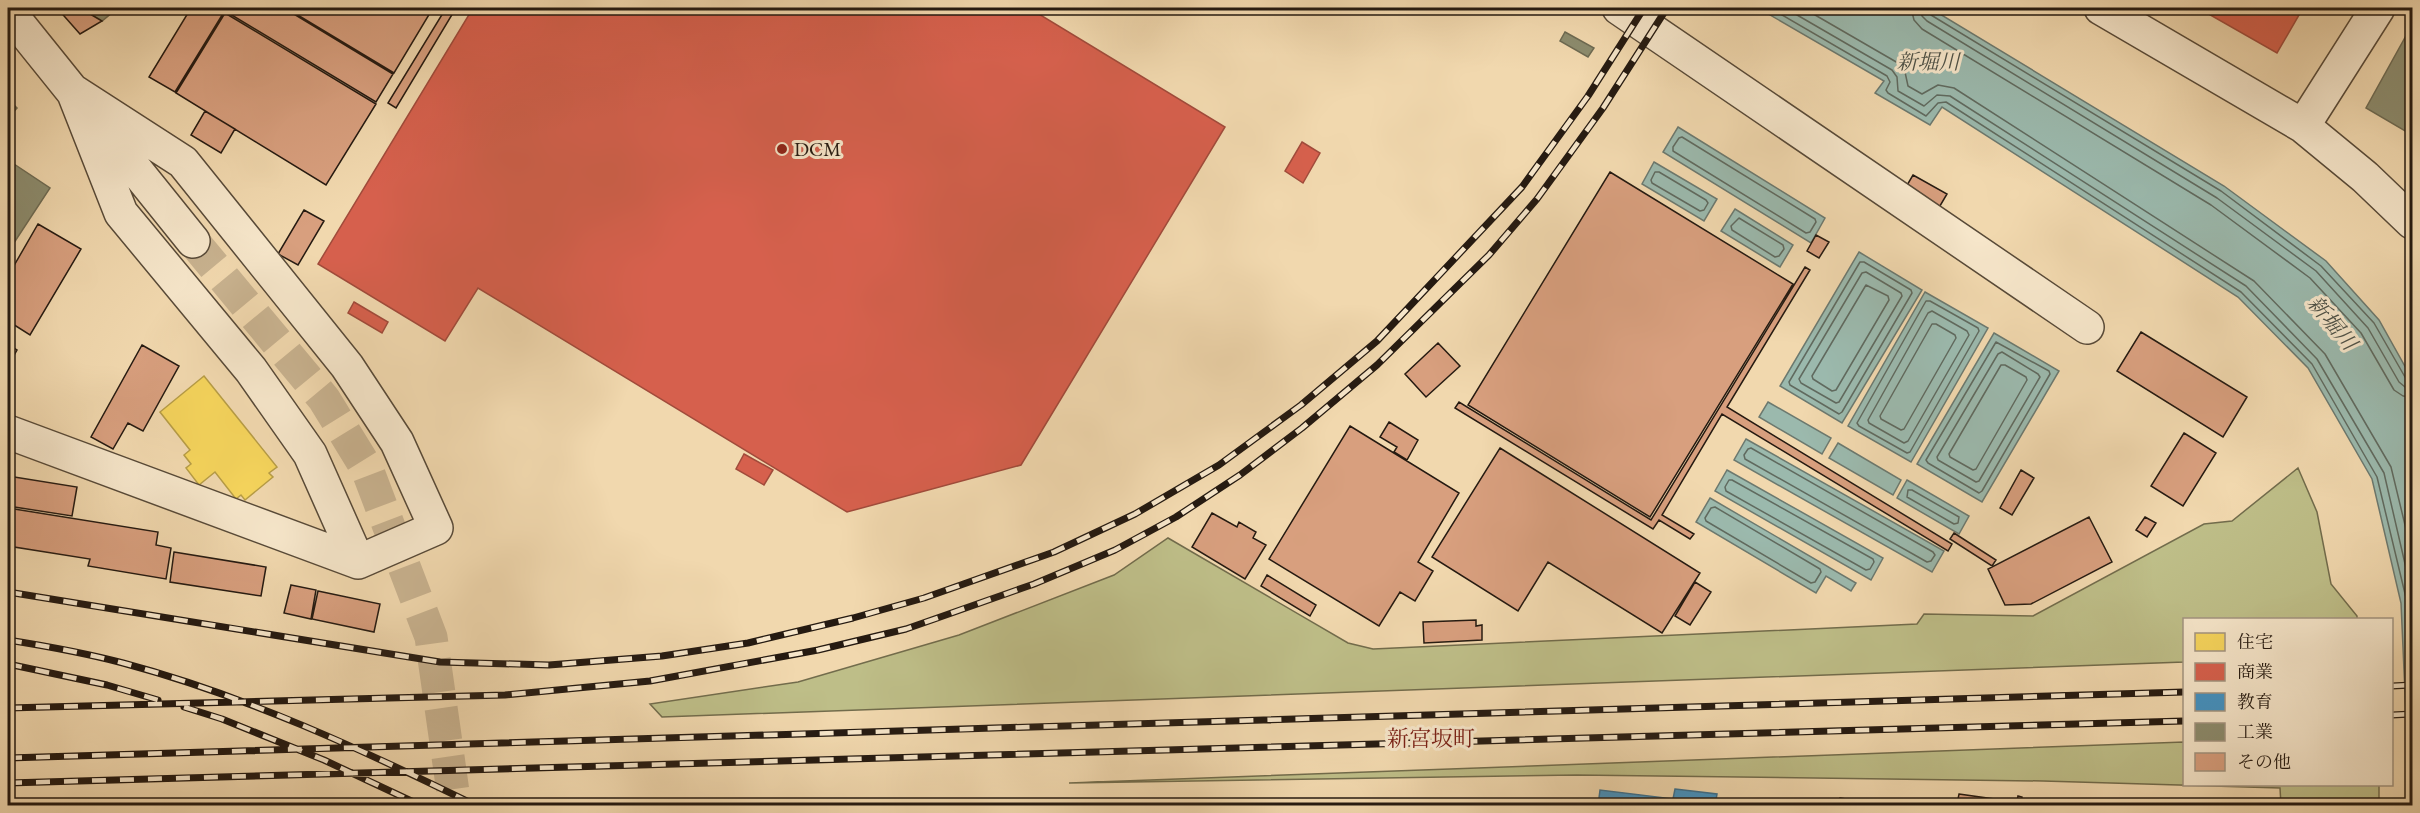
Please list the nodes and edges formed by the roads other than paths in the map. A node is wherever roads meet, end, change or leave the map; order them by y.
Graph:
1 (1619, 8) edge
2 (2101, 8) edge
3 (2378, 8) edge
4 (8, 11) edge
5 (73, 91) junction
6 (2303, 126) junction
7 (2412, 222) edge
8 (193, 241) tunnel mouth
9 (2087, 327) dead end
10 (8, 432) edge
11 (358, 562) junction

1 - 9 street
2 - 6 street
3 - 6 street
4 - 5 street
5 - 8 street
5 - 11 street
5 - 11 street
6 - 7 street
10 - 11 street

